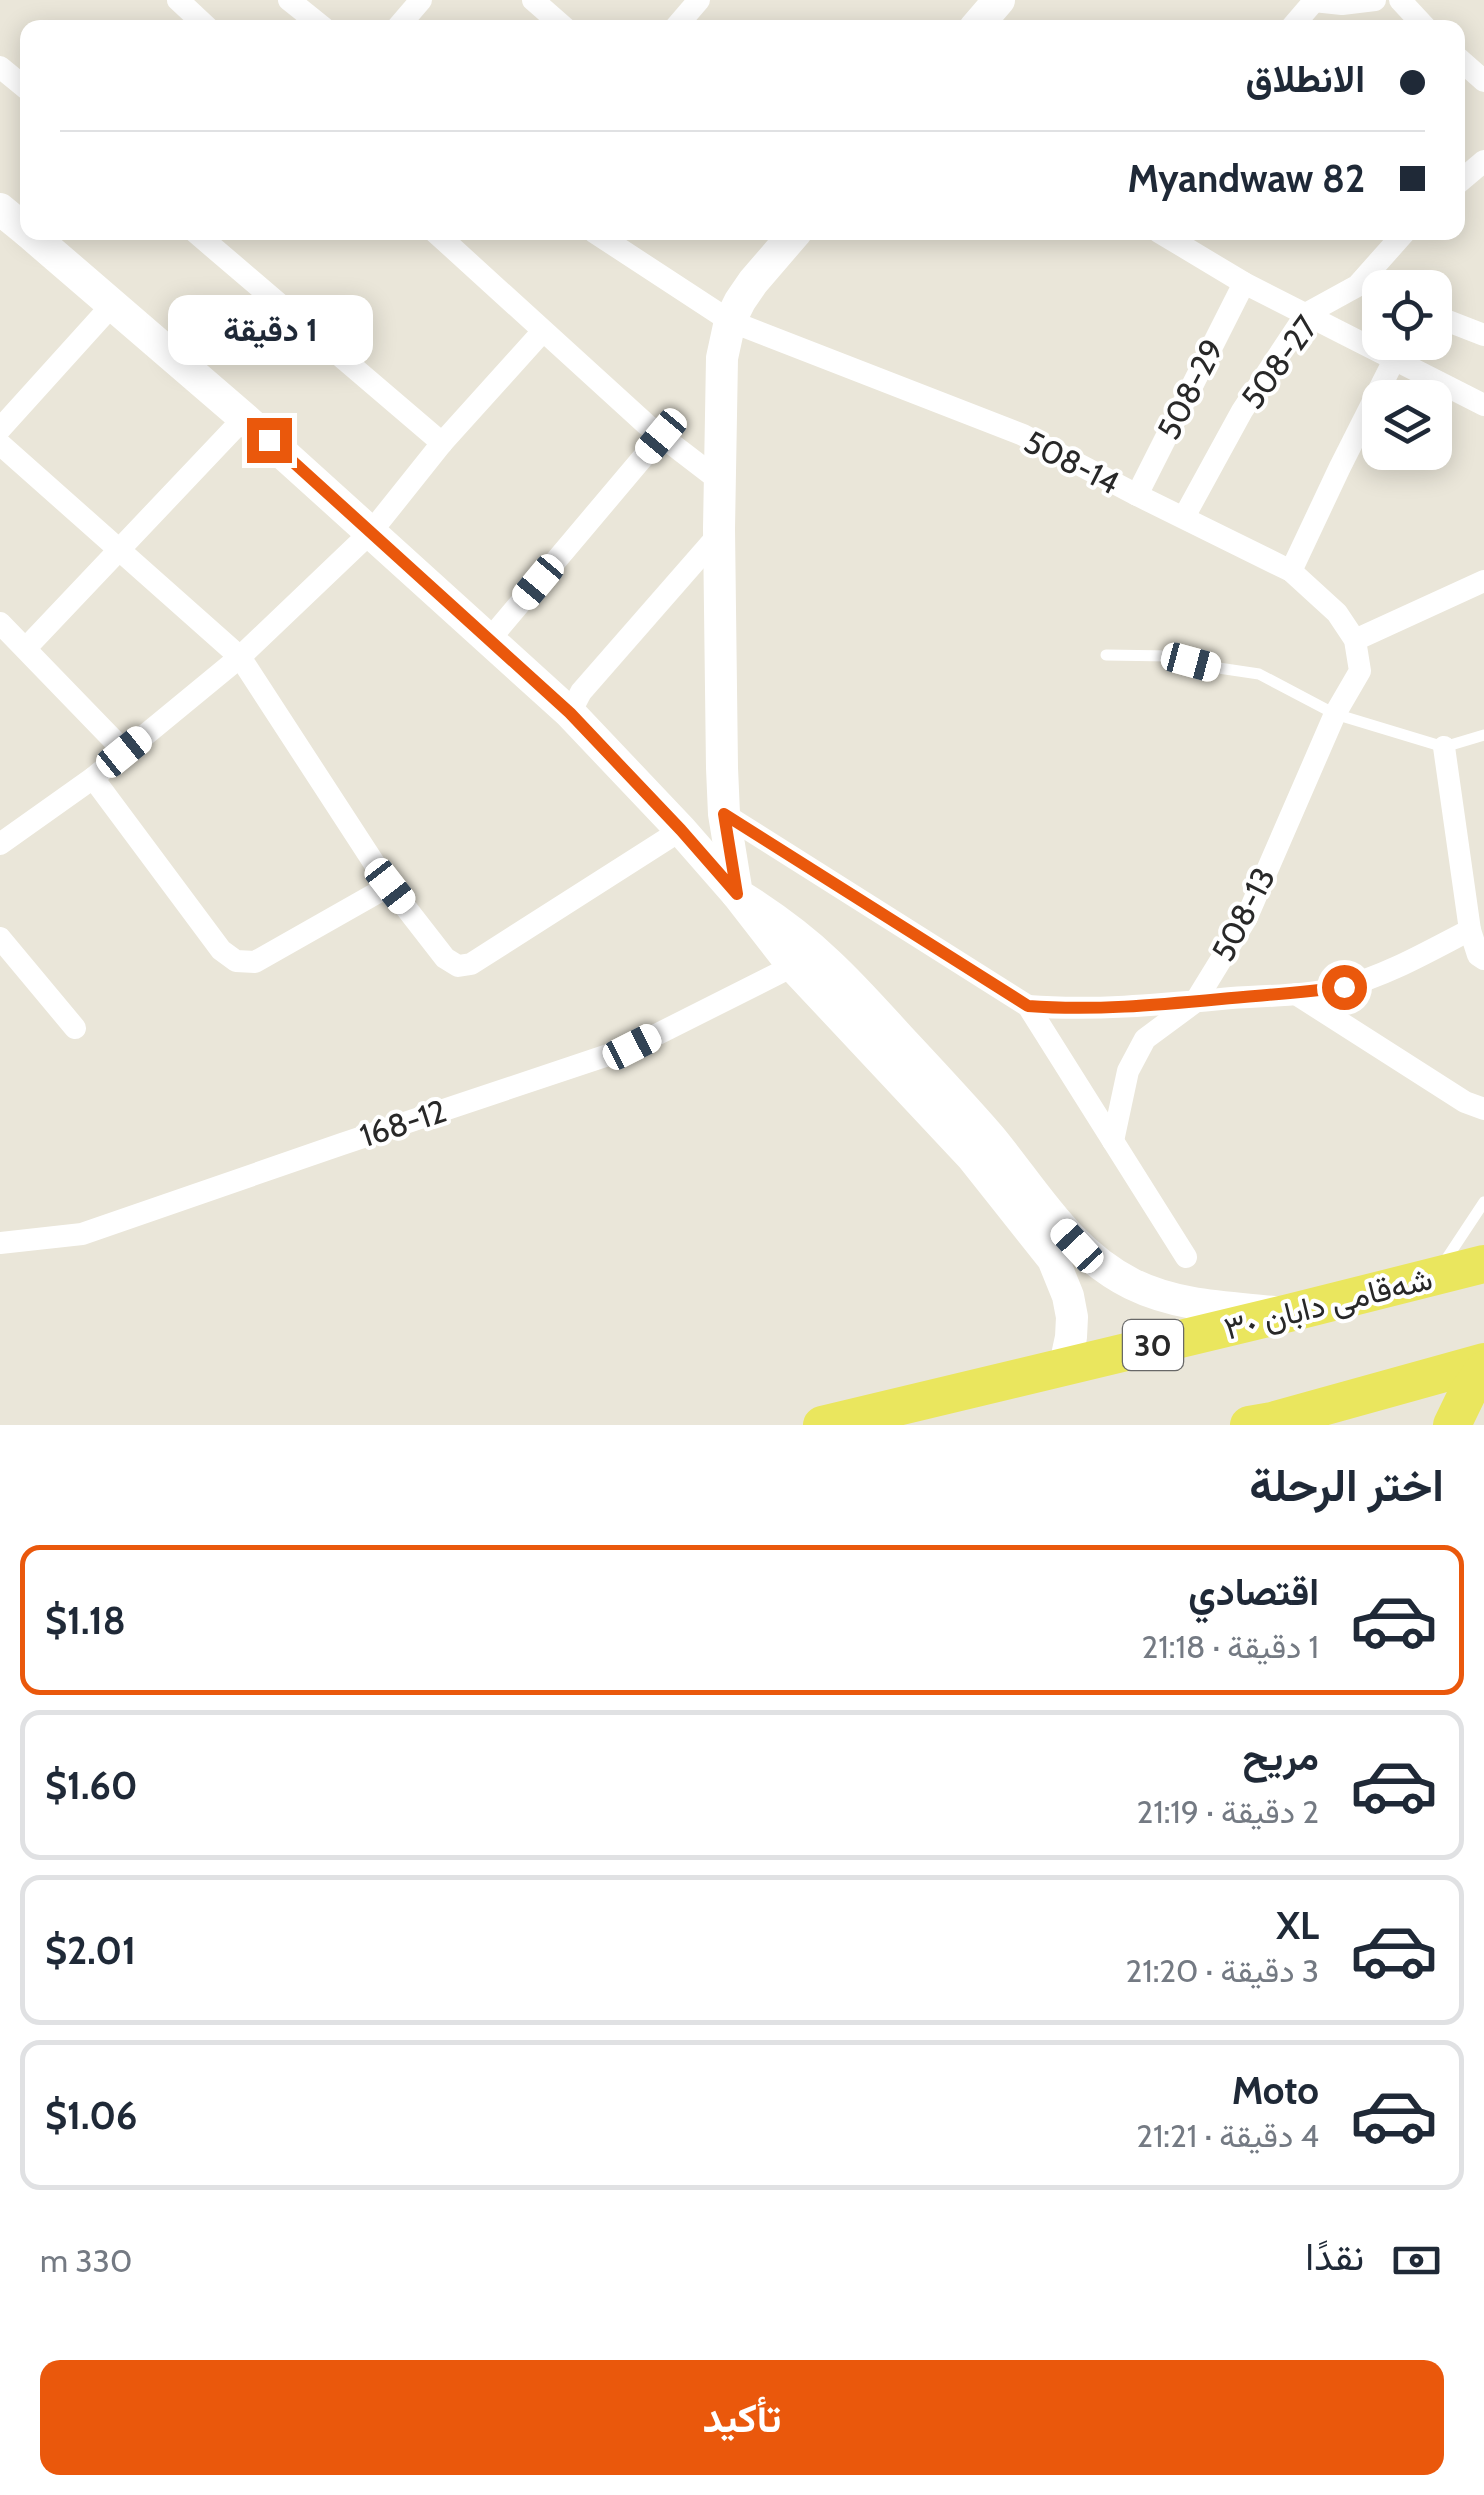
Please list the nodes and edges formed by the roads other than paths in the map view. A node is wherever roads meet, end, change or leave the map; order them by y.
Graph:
1 (178, 0) edge
2 (290, 0) edge
3 (421, 0) edge
4 (533, 0) edge
5 (699, 0) edge
6 (1000, 0) edge
7 (1375, 0) edge
8 (1400, 0) edge
9 (1315, 1) edge
10 (199, 20) edge
11 (314, 20) edge
12 (404, 20) edge
13 (556, 20) edge
14 (682, 20) edge
15 (983, 20) edge
16 (1298, 20) edge
17 (1419, 20) edge
18 (1465, 64) edge
19 (0, 67) edge
20 (1484, 81) edge
21 (20, 83) edge
22 (1484, 160) edge
23 (1465, 177) edge
24 (0, 209) edge
25 (20, 225) edge
26 (37, 240) edge
27 (204, 240) edge
28 (443, 240) edge
29 (606, 240) edge
30 (789, 240) edge
31 (1172, 240) edge
32 (1398, 240) edge
33 (1244, 283) junction
34 (1357, 286) junction
35 (1362, 288) edge
36 (113, 304) junction
37 (1306, 314) junction
38 (730, 320) junction
39 (1452, 323) edge
40 (543, 330) junction
41 (1484, 335) edge
42 (1362, 343) edge
43 (1394, 360) joint
44 (1484, 405) edge
45 (244, 418) junction
46 (0, 429) edge
47 (661, 436) junction
48 (442, 443) junction
49 (0, 444) edge
50 (720, 481) junction
51 (1136, 496) junction
52 (1184, 517) junction
53 (720, 529) junction
54 (371, 532) junction
55 (119, 549) junction
56 (1291, 570) junction
57 (1484, 582) edge
58 (2, 628) edge
59 (489, 640) junction
60 (1355, 640) junction
61 (26, 648) junction
62 (240, 656) junction
63 (1106, 656) dead end
64 (1360, 671) joint
65 (570, 713) junction
66 (1335, 714) junction
67 (1484, 734) edge
68 (1444, 747) junction
69 (124, 752) junction
70 (94, 778) junction
71 (724, 814) junction
72 (681, 830) junction
73 (0, 844) edge
74 (390, 886) junction
75 (737, 894) junction
76 (1470, 930) junction
77 (0, 938) edge
78 (1484, 960) edge
79 (793, 966) junction
80 (1296, 994) junction
81 (1195, 1002) junction
82 (1028, 1006) junction
83 (74, 1028) dead end
84 (1484, 1109) edge
85 (1113, 1141) junction
86 (1484, 1202) edge
87 (0, 1243) edge
88 (1186, 1257) dead end
89 (1484, 1264) edge
90 (1435, 1276) junction
91 (1289, 1313) junction
92 (1484, 1362) edge
93 (1065, 1365) junction
94 (1484, 1370) edge
95 (822, 1425) edge
96 (1249, 1425) edge
97 (1452, 1425) edge

1 - 10 street
2 - 11 street
3 - 12 street
4 - 13 street
5 - 14 street
6 - 15 street
7 - 9 street
8 - 17 street
9 - 16 street
18 - 20 street
19 - 21 street
22 - 23 street
24 - 25 street
26 - 36 street
27 - 48 street
28 - 40 street
29 - 38 street, 508-14
30 - 38 street
31 - 33 street
32 - 34 street, 508-27
33 - 37 street
33 - 51 street, 508-29
34 - 35 street
34 - 37 street, 508-27
36 - 45 street
36 - 46 street
37 - 42 street
37 - 52 street, 508-27
38 - 50 street
38 - 51 street, 508-14
39 - 41 street
40 - 47 street
40 - 48 street
43 - 44 street
43 - 56 street
45 - 54 street
45 - 55 street
47 - 50 street
47 - 59 street
48 - 54 street
49 - 55 street
50 - 53 street
51 - 52 street, 508-14
52 - 56 street, 508-14
53 - 65 street
53 - 71 street
54 - 59 street
54 - 62 street
55 - 61 street
55 - 62 street
56 - 60 street, 508-14
57 - 60 street
58 - 61 street
59 - 65 street
60 - 64 street, 508-14
61 - 69 street
62 - 69 street
62 - 74 street
63 - 66 lane
64 - 66 street, 508-13
65 - 72 street
66 - 68 lane
66 - 81 street, 508-13
67 - 68 lane
68 - 76 street
69 - 70 street
70 - 73 street
70 - 74 street
71 - 75 street
71 - 82 street
72 - 74 street
72 - 75 street
75 - 79 street
75 - 91 street
76 - 78 street
76 - 80 street
77 - 83 street
79 - 87 street, 168-12
79 - 93 street
80 - 81 street
80 - 84 street
81 - 82 street
81 - 85 street, 508-13
82 - 85 street
85 - 88 street
86 - 90 lane
89 - 90 main road, شەقامی دابان ٣٠ / 30
90 - 91 main road, شەقامی دابان ٣٠ / 30
91 - 93 main road, شەقامی دابان ٣٠ / 30
92 - 96 main road
93 - 95 main road, شەقامی دابان ٣٠ / 30
94 - 97 main road

